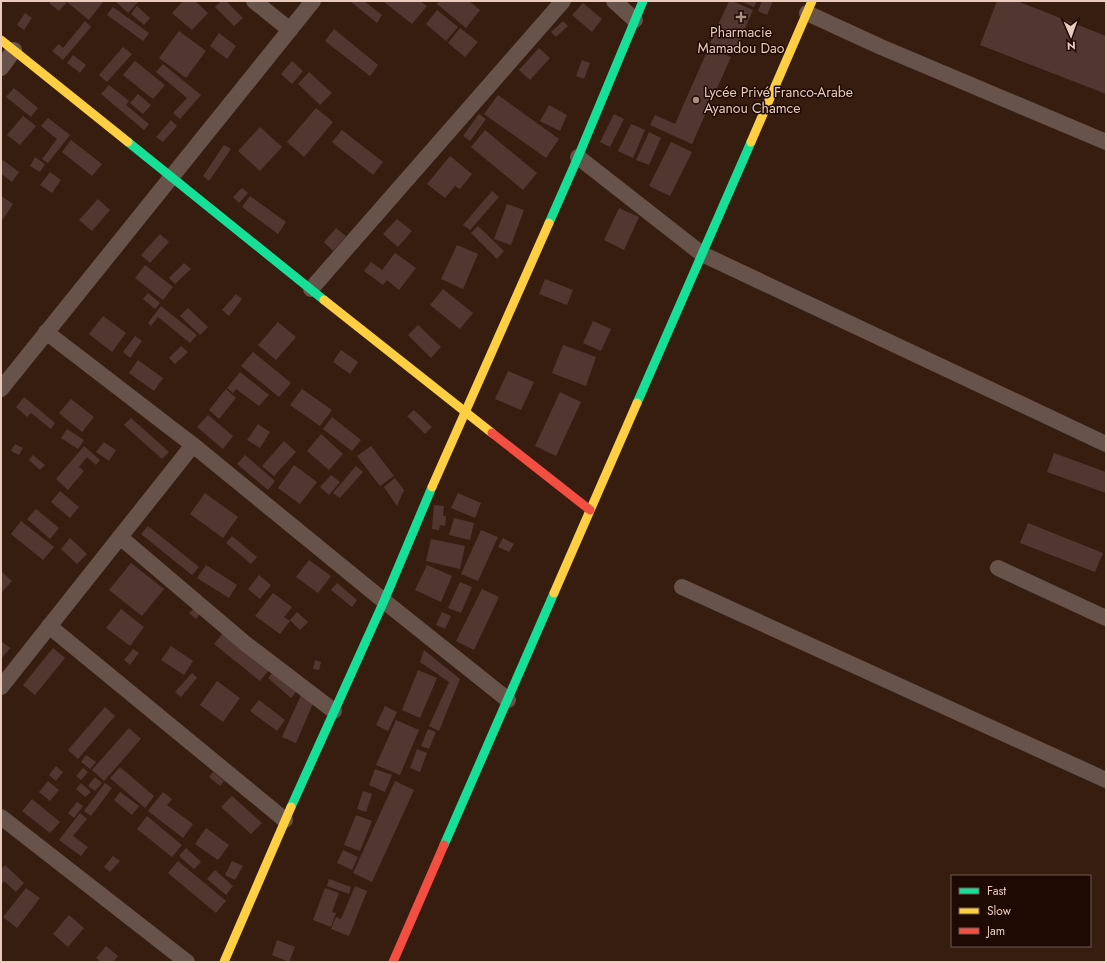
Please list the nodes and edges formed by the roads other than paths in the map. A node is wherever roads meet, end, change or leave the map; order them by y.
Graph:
1 (254, 1) edge
2 (313, 1) edge
3 (563, 1) edge
4 (614, 1) edge
5 (643, 1) edge
6 (810, 7) edge
7 (635, 20) junction
8 (290, 30) junction
9 (1, 40) edge
10 (14, 50) junction
11 (1, 68) edge
12 (1106, 142) edge
13 (578, 157) junction
14 (172, 178) junction
15 (702, 254) junction
16 (312, 289) junction
17 (46, 332) junction
18 (1, 389) edge
19 (464, 411) junction
20 (1106, 444) edge
21 (193, 445) junction
22 (590, 510) junction
23 (120, 537) junction
24 (998, 568) dead end
25 (682, 587) dead end
26 (384, 601) junction
27 (1106, 618) edge
28 (49, 626) junction
29 (1, 687) edge
30 (508, 700) junction
31 (334, 711) junction
32 (1106, 780) edge
33 (1, 817) edge
34 (285, 820) junction
35 (187, 962) edge
36 (224, 962) edge
37 (393, 962) edge

1 - 8 street
2 - 8 street
3 - 16 street
4 - 7 street
5 - 7 street
6 - 12 street
6 - 15 street
7 - 13 street
8 - 14 street
9 - 10 street
10 - 11 street
10 - 14 street
13 - 15 street
13 - 19 street
14 - 16 street
14 - 17 street
15 - 20 street
15 - 22 street
16 - 19 street
17 - 18 street
17 - 21 street
19 - 22 street
19 - 26 street
21 - 23 street
21 - 26 street
22 - 30 street
23 - 28 street
23 - 31 street
24 - 27 street
25 - 32 street
26 - 30 street
26 - 31 street
28 - 29 street
28 - 34 street
30 - 37 street
31 - 34 street
33 - 35 street
34 - 36 street

